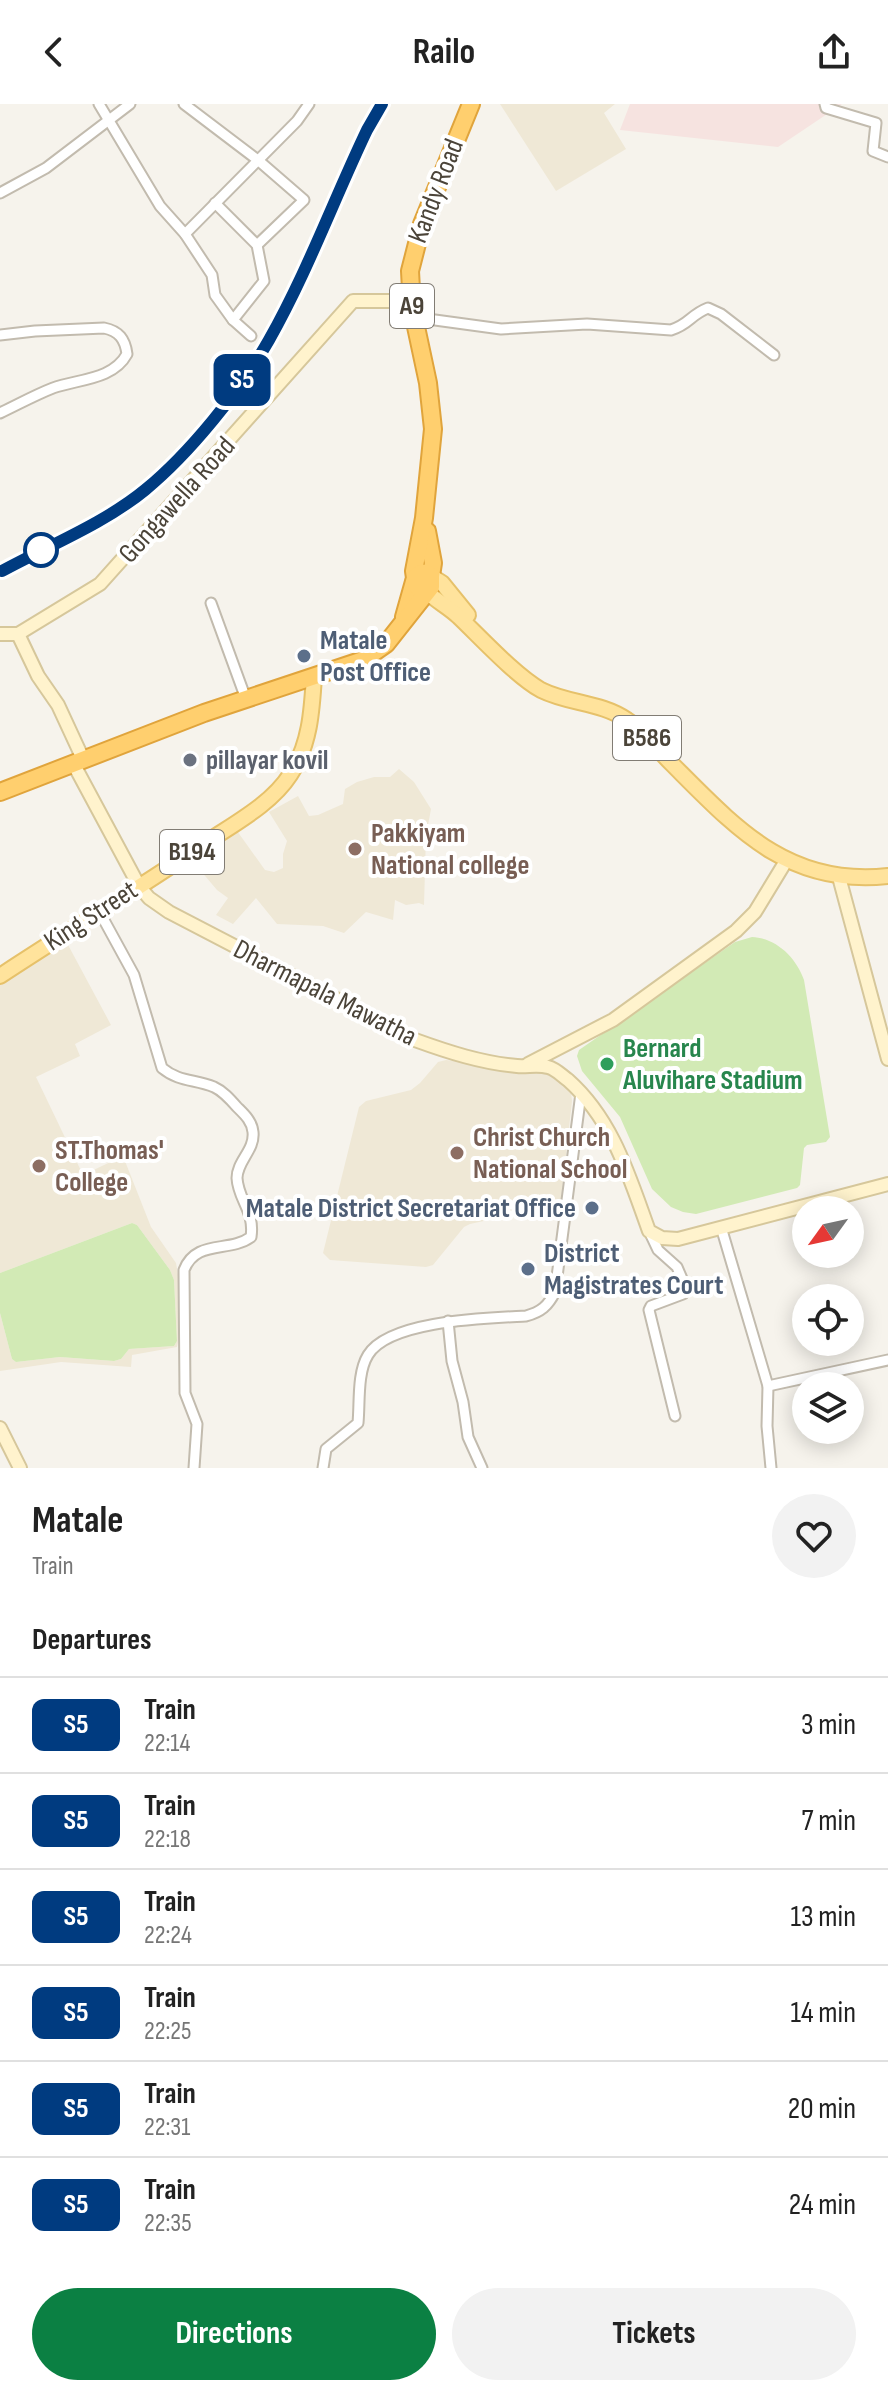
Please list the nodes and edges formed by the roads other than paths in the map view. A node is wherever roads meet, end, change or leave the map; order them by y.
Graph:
1 (99, 104) edge
2 (130, 104) edge
3 (184, 104) edge
4 (309, 104) edge
5 (471, 104) edge
6 (825, 104) edge
7 (109, 118) junction
8 (888, 157) edge
9 (259, 161) junction
10 (1, 190) edge
11 (215, 203) junction
12 (185, 234) junction
13 (257, 245) junction
14 (412, 309) junction
15 (233, 320) junction
16 (0, 335) edge
17 (251, 336) dead end
18 (774, 355) dead end
19 (0, 413) edge
20 (424, 582) junction
21 (211, 603) dead end
22 (0, 634) edge
23 (18, 634) junction
24 (314, 676) junction
25 (246, 699) junction
26 (78, 761) junction
27 (0, 792) edge
28 (786, 861) junction
29 (888, 876) edge
30 (839, 877) junction
31 (139, 886) junction
32 (99, 911) junction
33 (0, 976) edge
34 (888, 1059) edge
35 (525, 1066) junction
36 (581, 1093) junction
37 (888, 1184) edge
38 (721, 1227) junction
39 (649, 1231) junction
40 (448, 1321) junction
41 (888, 1360) edge
42 (768, 1386) junction
43 (675, 1416) dead end
44 (0, 1428) edge
45 (20, 1468) edge
46 (194, 1468) edge
47 (323, 1468) edge
48 (482, 1468) edge
49 (771, 1468) edge

1 - 7 street
2 - 7 street
3 - 9 street
4 - 9 street
5 - 14 highway, Kandy Road / A9
6 - 8 street
7 - 10 street
7 - 12 street
9 - 11 street
9 - 13 street
11 - 12 street
11 - 13 street
12 - 15 street
13 - 15 street
14 - 18 street
14 - 20 highway, Kandy Road / A9
14 - 23 street, Gongawella Road
15 - 17 street
16 - 19 street
20 - 24 highway, Kandy Road / A9
20 - 28 main road, B586
21 - 25 street
22 - 23 street
23 - 26 street
24 - 25 highway, A9
24 - 31 main road, King Street / B194
25 - 26 highway, A9
26 - 27 highway, A9
26 - 31 street
28 - 30 main road
28 - 35 street
29 - 30 main road
30 - 34 street
31 - 32 main road, King Street / B194
31 - 35 street, Dharmapala Mawatha
32 - 33 main road, King Street / B194
32 - 46 street
35 - 36 street, Dharmapala Mawatha
36 - 39 street, Dharmapala Mawatha
36 - 40 street
37 - 38 street
38 - 39 street
38 - 42 street
39 - 43 street
40 - 47 street
40 - 48 street
41 - 42 street
42 - 49 street
44 - 45 street

